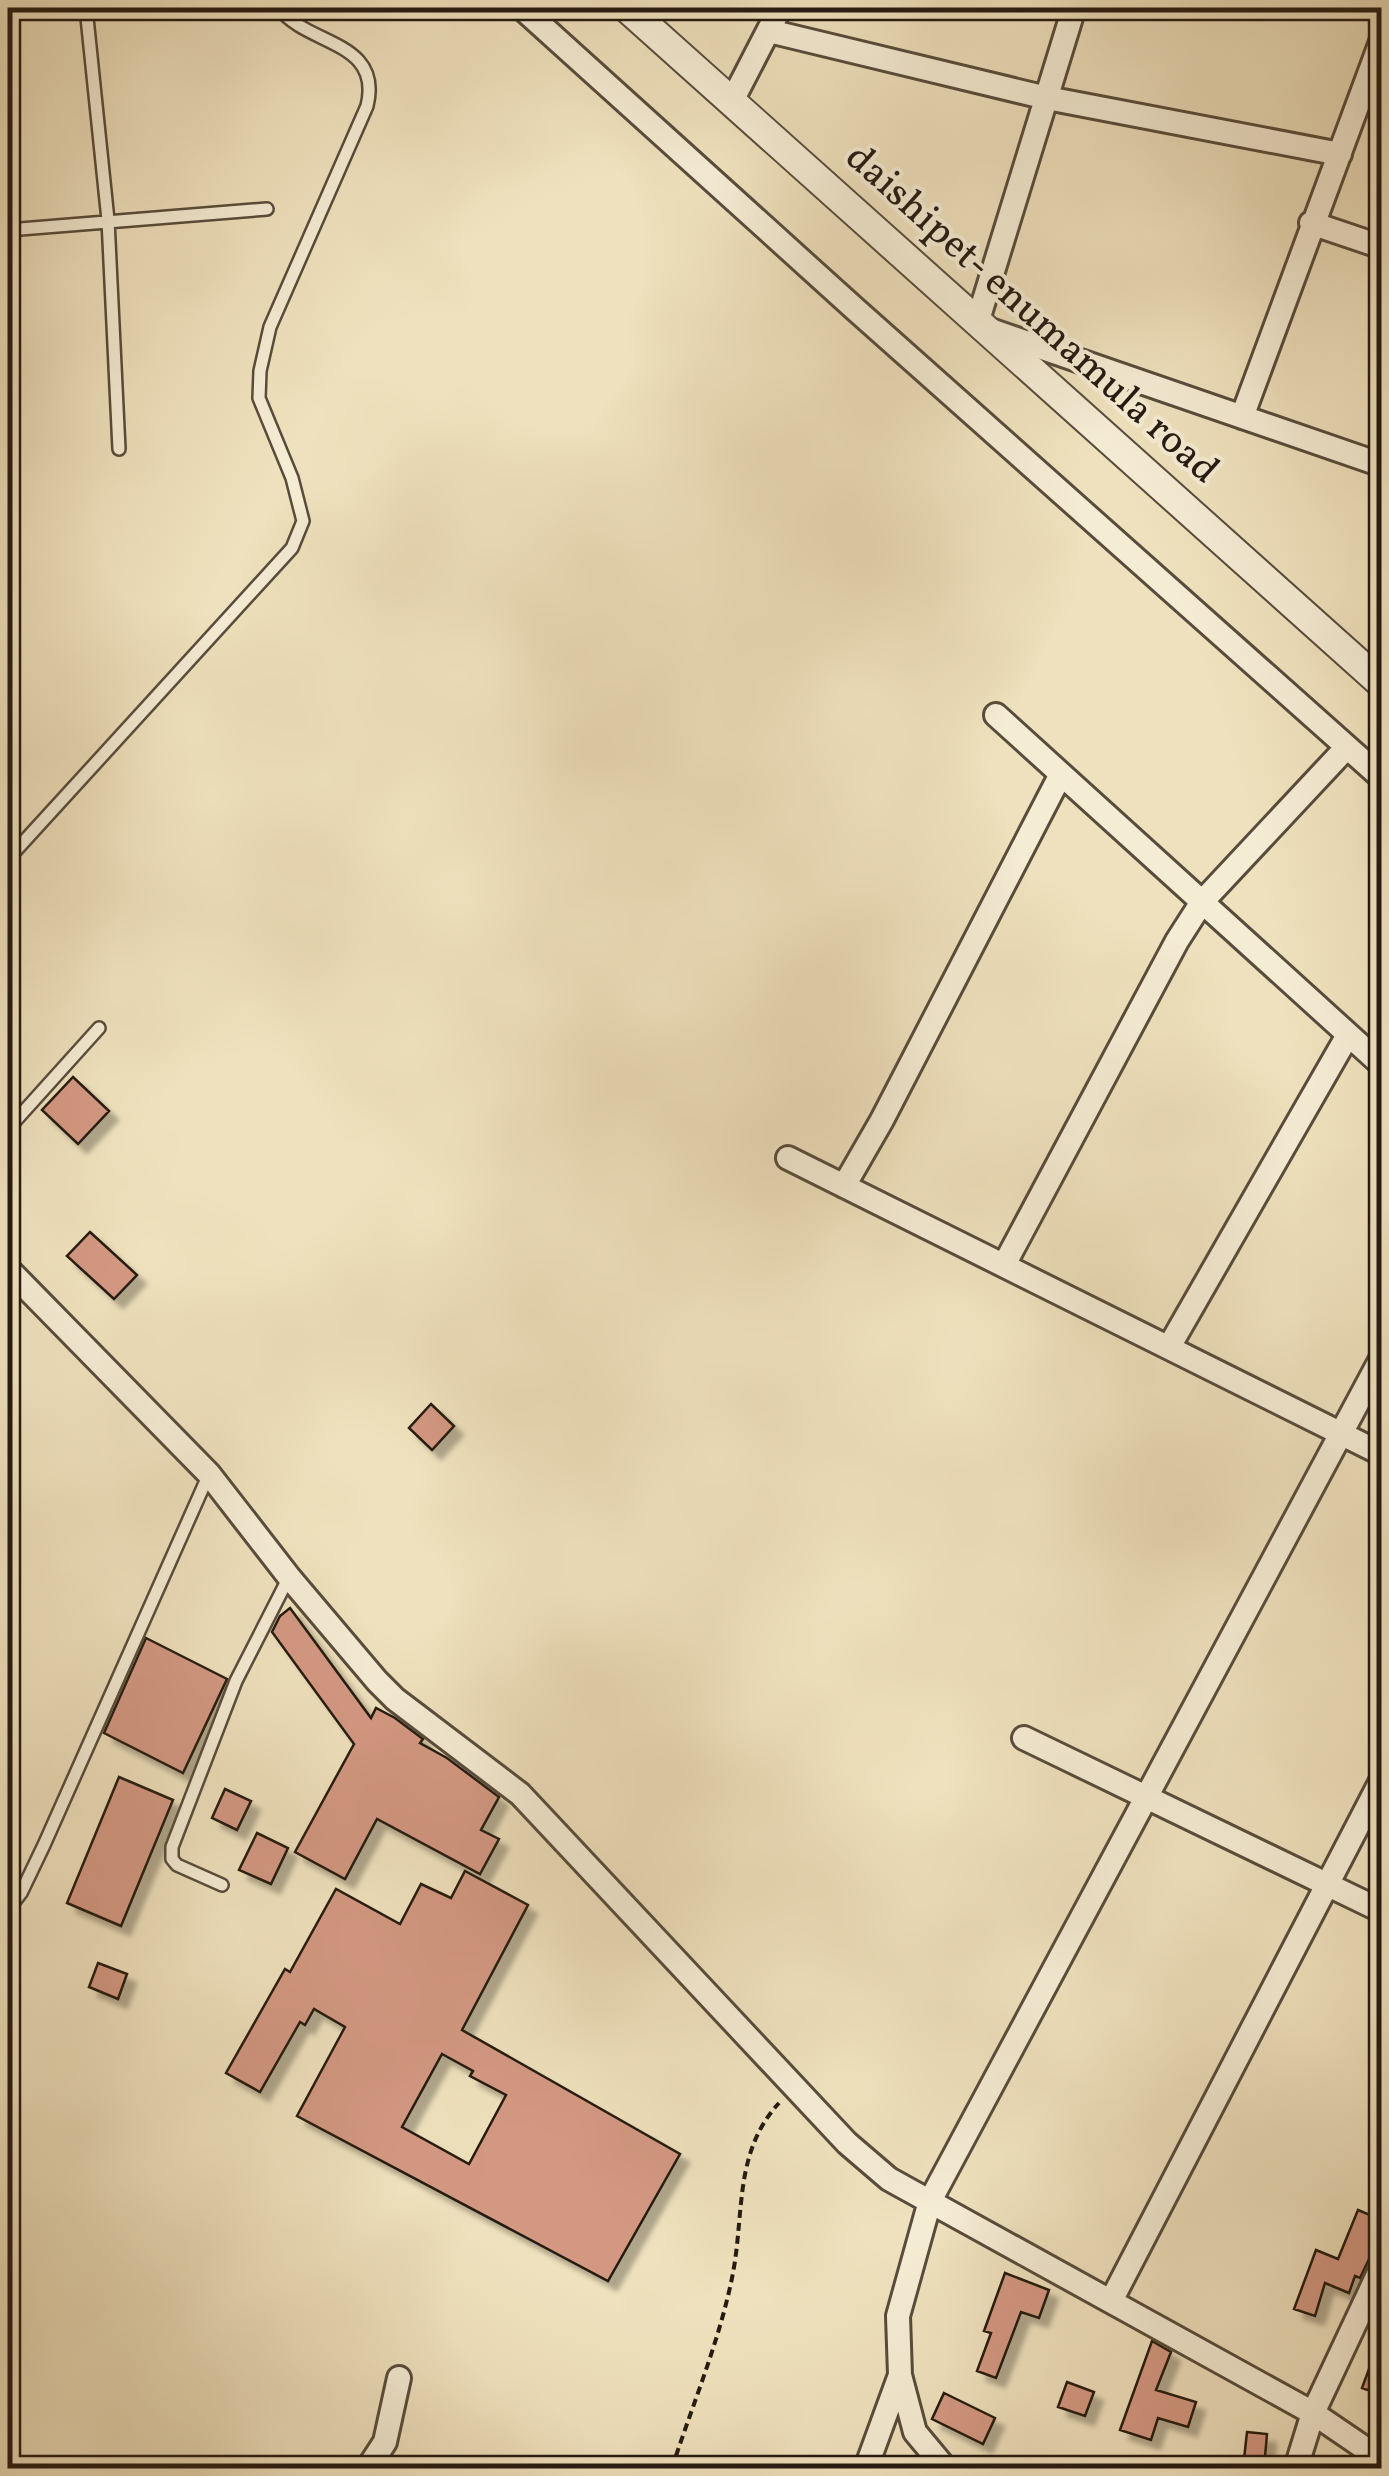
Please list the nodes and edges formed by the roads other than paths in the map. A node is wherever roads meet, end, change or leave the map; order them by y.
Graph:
1 (86, 8) edge
2 (278, 8) edge
3 (522, 8) edge
4 (626, 8) edge
5 (780, 8) edge
6 (1074, 8) edge
7 (769, 31) junction
8 (1382, 39) edge
9 (1047, 98) junction
10 (732, 101) junction
11 (1340, 154) junction
12 (267, 209) dead end
13 (108, 220) junction
14 (1311, 223) junction
15 (8, 230) edge
16 (1382, 247) edge
17 (983, 325) junction
18 (1242, 418) junction
19 (119, 449) dead end
20 (1382, 465) edge
21 (1382, 684) edge
22 (996, 715) dead end
23 (1347, 748) junction
24 (1061, 774) junction
25 (1382, 778) edge
26 (8, 859) edge
27 (1202, 902) junction
28 (100, 1028) dead end
29 (1348, 1035) junction
30 (1382, 1065) edge
31 (8, 1129) edge
32 (788, 1158) dead end
33 (844, 1186) junction
34 (1004, 1265) junction
35 (8, 1268) edge
36 (1169, 1347) junction
37 (1382, 1357) edge
38 (1342, 1432) junction
39 (1382, 1454) edge
40 (210, 1474) junction
41 (289, 1577) junction
42 (1024, 1738) dead end
43 (1382, 1779) edge
44 (1146, 1799) junction
45 (222, 1885) dead end
46 (1327, 1886) junction
47 (8, 1910) edge
48 (1382, 1911) edge
49 (930, 2201) junction
50 (1382, 2266) edge
51 (1374, 2295) edge
52 (1112, 2301) junction
53 (900, 2375) junction
54 (399, 2378) dead end
55 (1313, 2413) junction
56 (1382, 2460) edge
57 (368, 2468) edge
58 (866, 2468) edge
59 (945, 2468) edge
60 (1296, 2468) edge

1 - 13 lane
2 - 26 lane
3 - 23 street
4 - 10 street, daishipet- enumamula road
5 - 7 street
6 - 9 street
7 - 9 street
7 - 10 street
8 - 11 street
9 - 11 street
9 - 17 street
10 - 17 street, daishipet- enumamula road
11 - 14 street
12 - 13 lane
13 - 15 lane
13 - 19 lane
14 - 16 street
14 - 18 street
17 - 18 street
17 - 21 street, daishipet- enumamula road
18 - 20 street
22 - 24 street
23 - 25 street
23 - 27 street
24 - 27 street
24 - 33 street
27 - 29 street
27 - 34 street
28 - 31 lane
29 - 30 street
29 - 36 street
32 - 33 street
33 - 34 street
34 - 36 street
35 - 40 street
36 - 38 street
37 - 38 street
38 - 39 street
38 - 44 street
40 - 41 street
40 - 47 lane
41 - 45 lane
41 - 49 street
42 - 44 street
43 - 46 street
44 - 46 street
44 - 49 street
46 - 48 street
46 - 52 street
49 - 52 street
49 - 53 street
50 - 51 street
51 - 55 street
52 - 55 street
53 - 58 street
53 - 59 street
54 - 57 street
55 - 56 street
55 - 60 street

